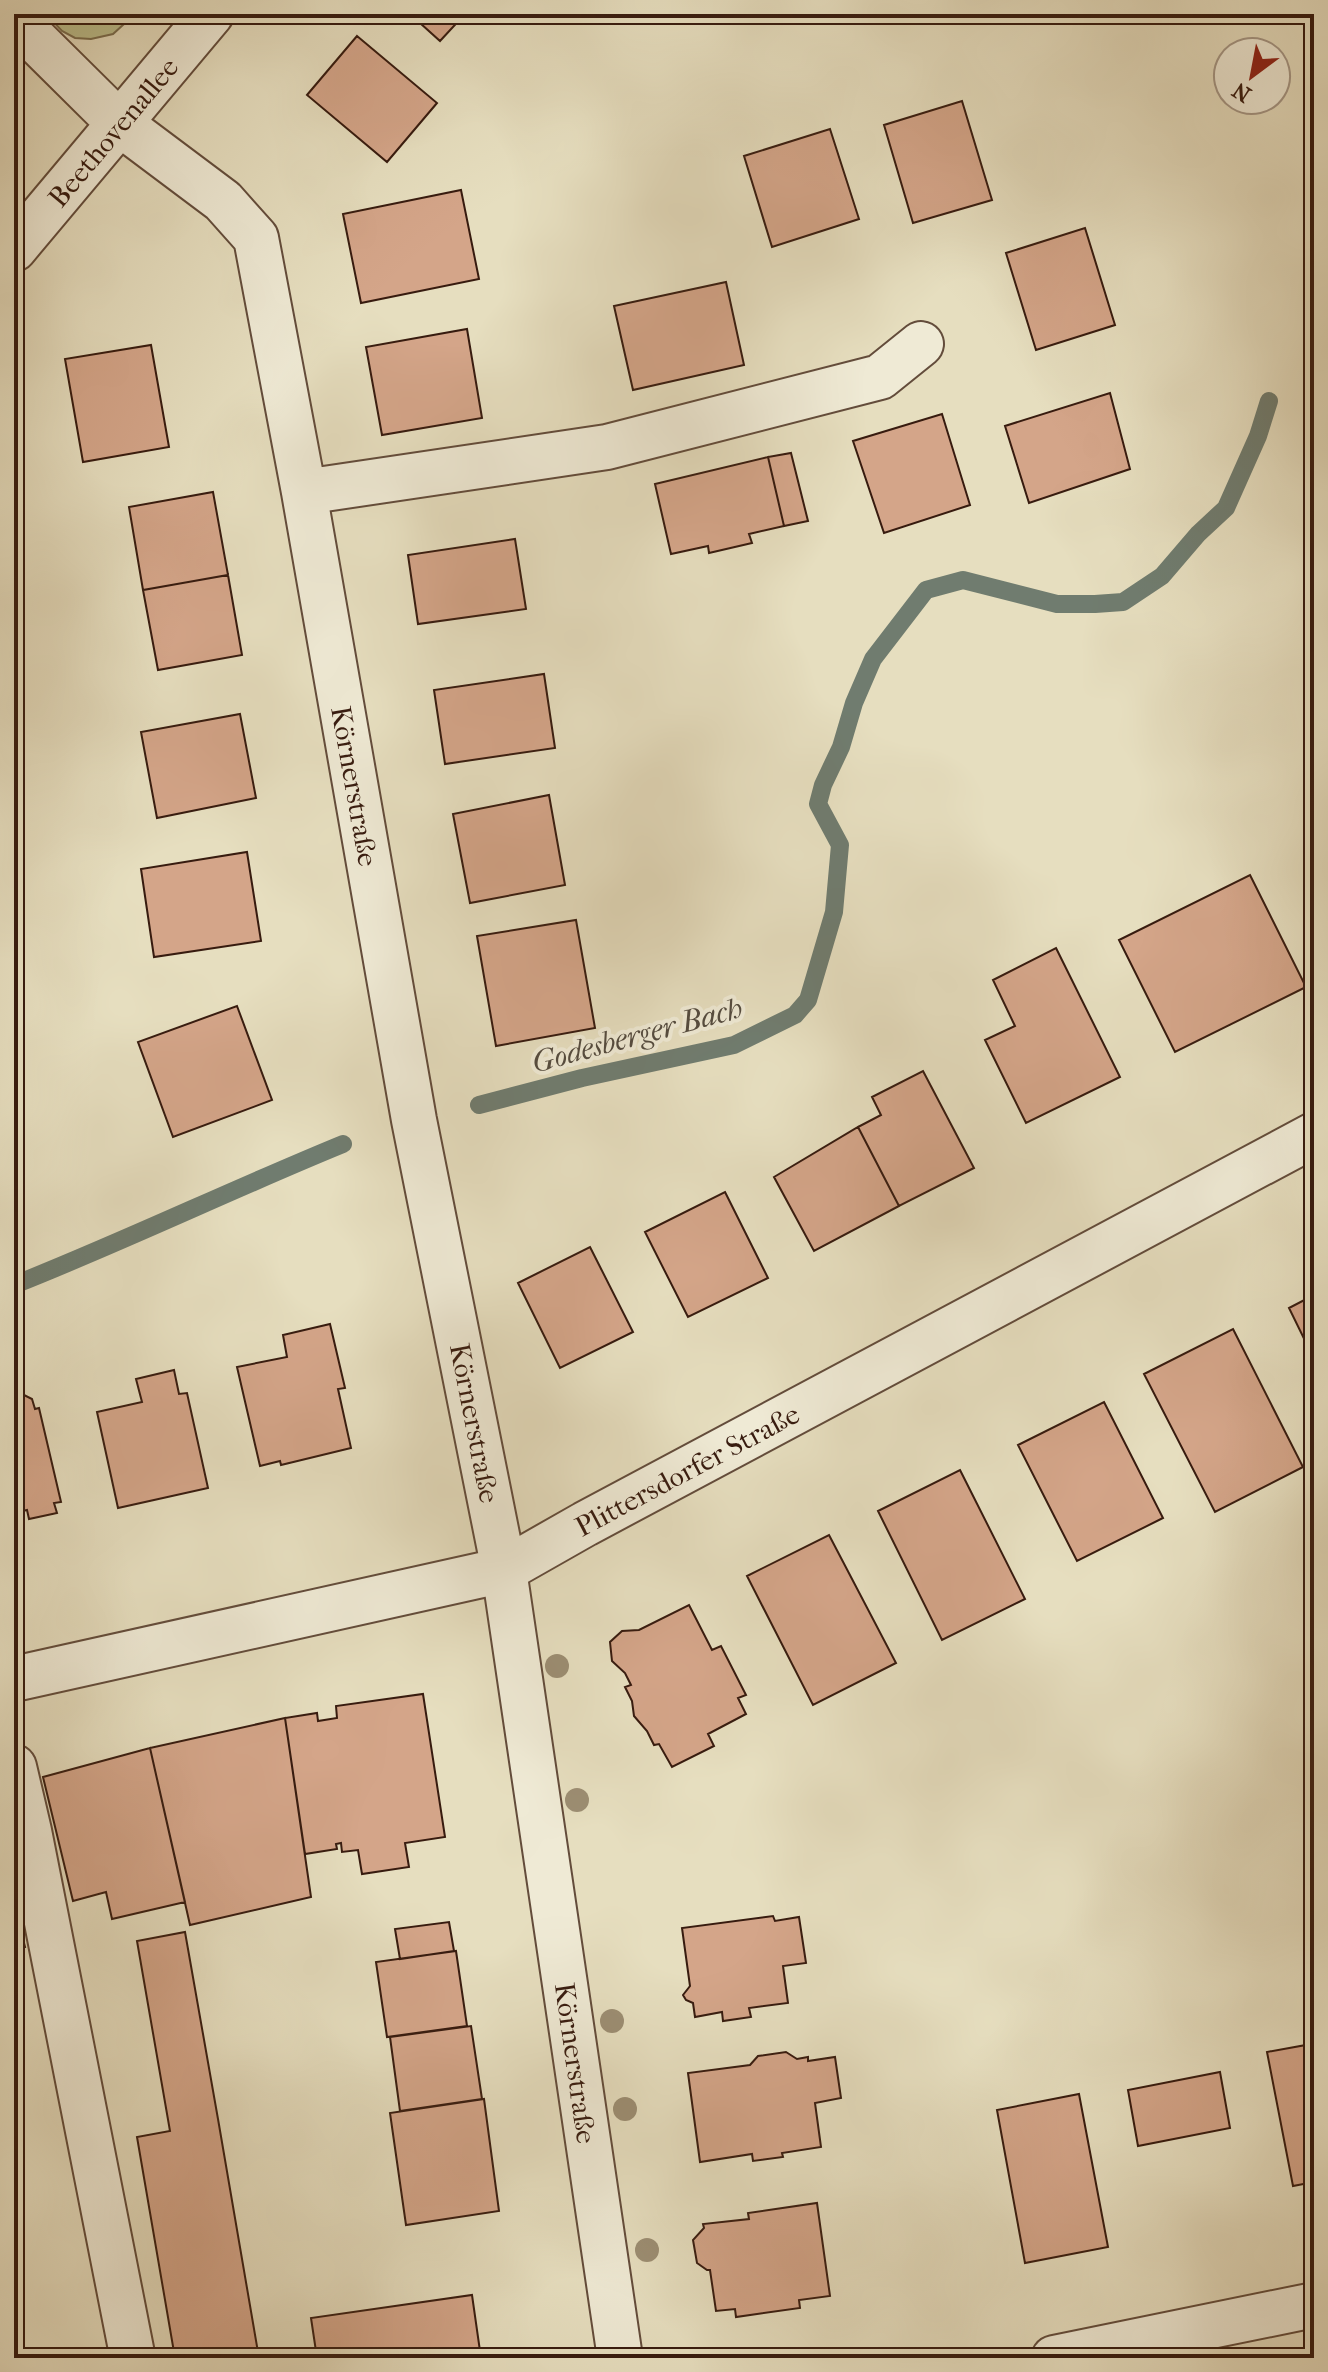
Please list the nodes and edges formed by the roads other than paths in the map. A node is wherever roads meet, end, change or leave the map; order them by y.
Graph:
1 (211, 14) edge
2 (14, 19) edge
3 (119, 123) junction
4 (14, 249) edge
5 (921, 344) dead end
6 (304, 492) junction
7 (1314, 1135) edge
8 (504, 1570) junction
9 (14, 1679) edge
10 (14, 1767) edge
11 (1314, 2305) edge
12 (132, 2354) dead end
13 (620, 2358) edge
14 (1054, 2358) edge

1 - 3 street, Beethovenallee
2 - 3 street, Körnerstraße
3 - 4 street, Beethovenallee
3 - 6 street, Körnerstraße
5 - 6 street
6 - 8 street, Körnerstraße
7 - 8 street, Plittersdorfer Straße
8 - 9 street, Plittersdorfer Straße
8 - 13 street, Körnerstraße
10 - 12 street
11 - 14 street

